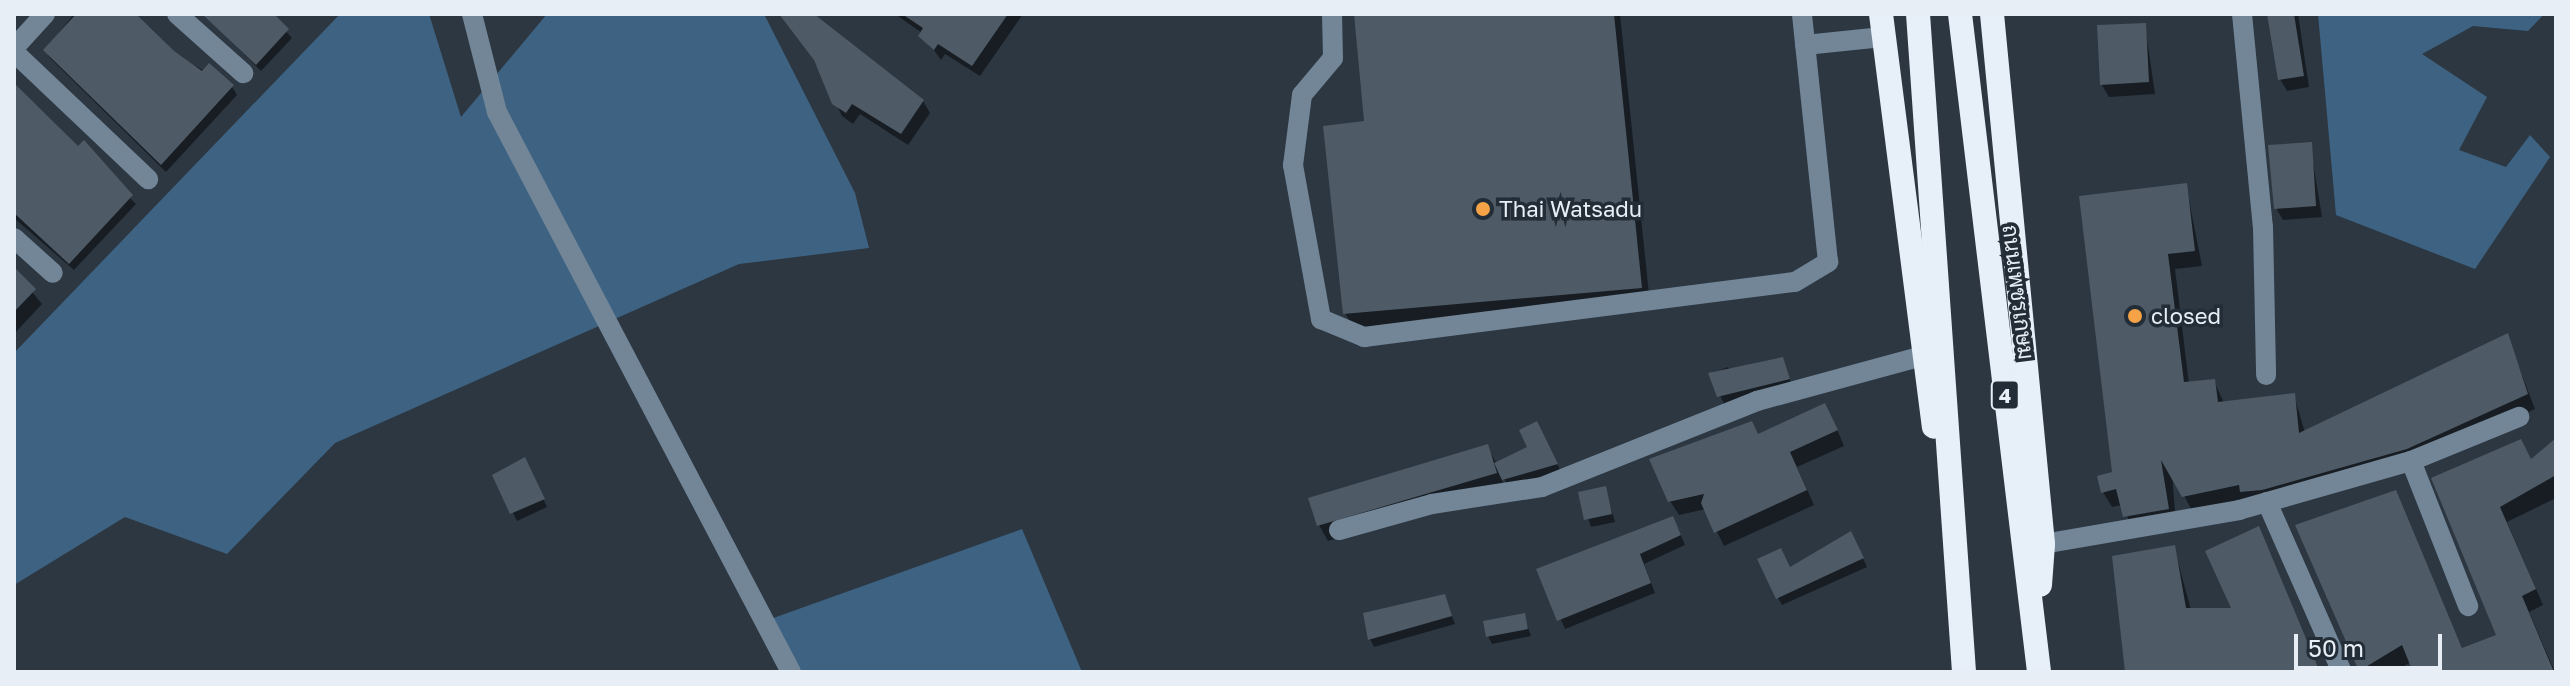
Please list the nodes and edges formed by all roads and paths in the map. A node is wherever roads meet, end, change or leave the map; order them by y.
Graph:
1 (45, 14) edge
2 (177, 14) edge
3 (472, 14) edge
4 (1332, 14) edge
5 (1802, 14) edge
6 (1918, 14) edge
7 (1960, 14) edge
8 (1992, 14) edge
9 (2242, 14) edge
10 (1882, 25) edge
11 (1805, 45) junction
12 (14, 50) edge
13 (243, 73) dead end
14 (148, 179) dead end
15 (14, 238) edge
16 (53, 273) dead end
17 (1923, 356) junction
18 (2266, 375) dead end
19 (2519, 417) dead end
20 (2411, 461) junction
21 (2267, 502) junction
22 (1339, 530) dead end
23 (2043, 544) junction
24 (1954, 556) junction
25 (2468, 606) dead end
26 (2036, 640) junction
27 (791, 672) edge
28 (1964, 672) edge
29 (2039, 672) edge
30 (2342, 672) edge

1 - 12 street
2 - 13 street
3 - 27 street
4 - 11 street
5 - 11 street
6 - 24 highway
7 - 26 highway, ถนนเพชรเกษม / 4
8 - 23 highway
9 - 18 street
10 - 11 street
10 - 17 highway
12 - 14 street
15 - 16 street
17 - 22 street
17 - 24 highway
19 - 20 street
20 - 21 street
20 - 25 street
21 - 23 street
21 - 30 street
23 - 26 highway
24 - 28 highway
26 - 29 highway, ถนนเพชรเกษม / 4

